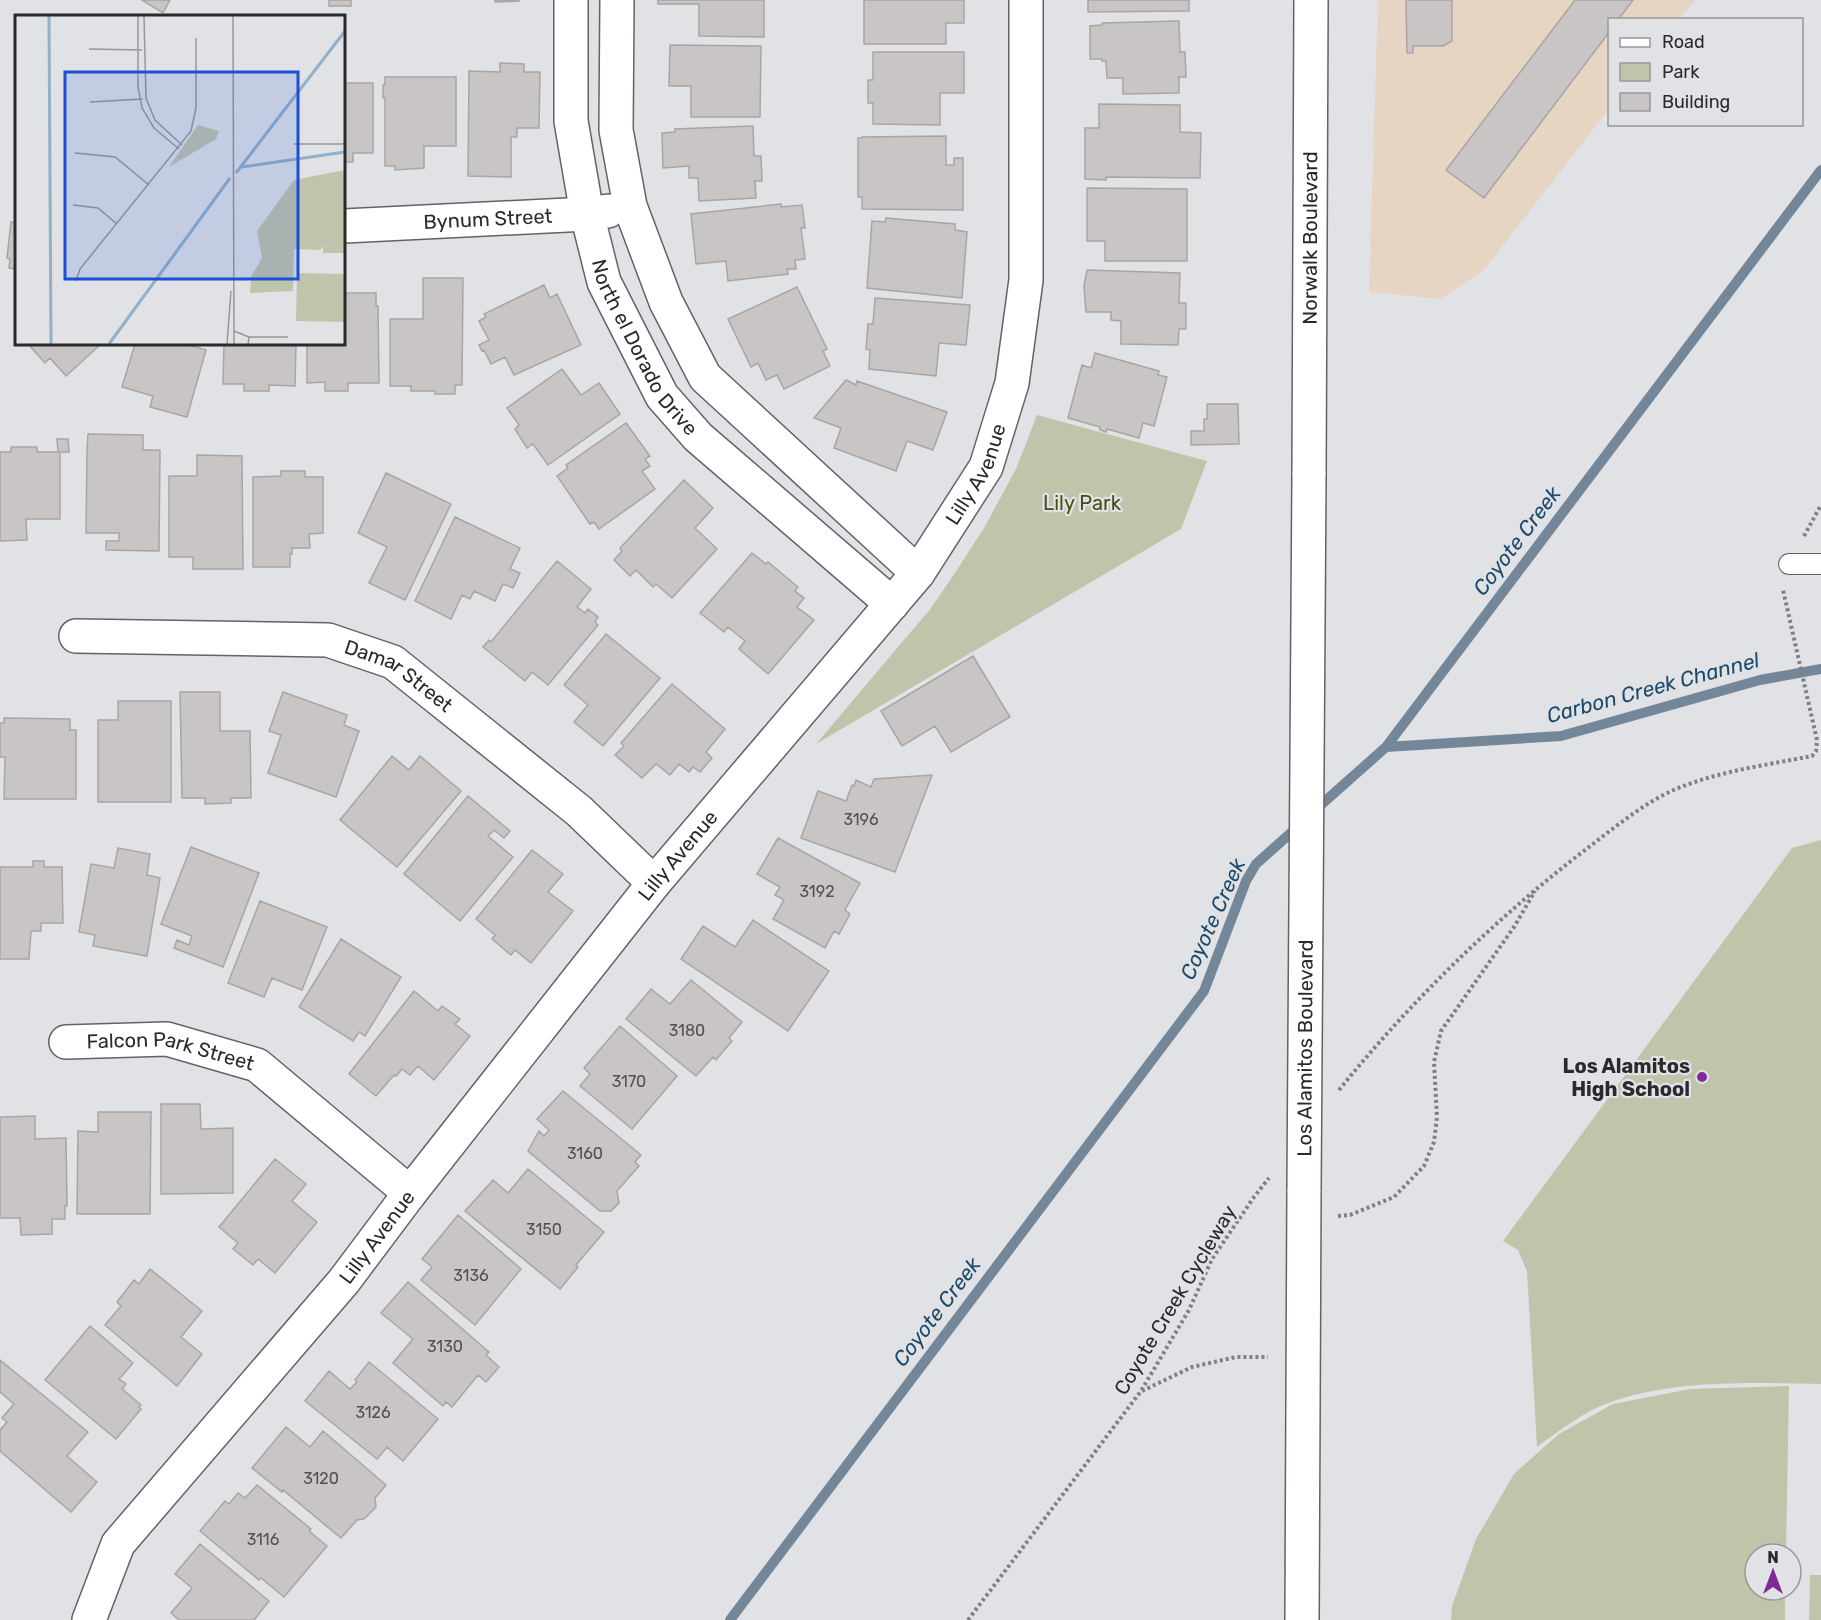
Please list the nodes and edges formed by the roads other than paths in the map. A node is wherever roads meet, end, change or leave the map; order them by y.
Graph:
1 (571, 0) edge
2 (617, 0) edge
3 (1026, 0) edge
4 (1311, 0) edge
5 (630, 206) junction
6 (587, 214) junction
7 (345, 226) edge
8 (729, 399) junction
9 (698, 437) junction
10 (1310, 476) joint
11 (1790, 564) dead end
12 (1821, 564) edge
13 (918, 573) junction
14 (892, 604) junction
15 (76, 636) dead end
16 (654, 883) junction
17 (66, 1042) dead end
18 (410, 1192) junction
19 (89, 1620) edge
20 (1302, 1620) edge

1 - 6 street, North el Dorado Drive
2 - 5 street, North el Dorado Drive
3 - 13 street, Lilly Avenue
4 - 10 street, Norwalk Boulevard
5 - 6 street, Bynum Street
5 - 8 street, North el Dorado Drive
6 - 7 street, Bynum Street
6 - 9 street, North el Dorado Drive
8 - 9 street
8 - 13 street, North el Dorado Drive
9 - 14 street, North el Dorado Drive
10 - 20 street, Los Alamitos Boulevard, bridge
11 - 12 lane
13 - 14 street, Lilly Avenue
14 - 16 street, Lilly Avenue
15 - 16 street, Damar Street
16 - 18 street, Lilly Avenue
17 - 18 street, Falcon Park Street
18 - 19 street, Lilly Avenue

